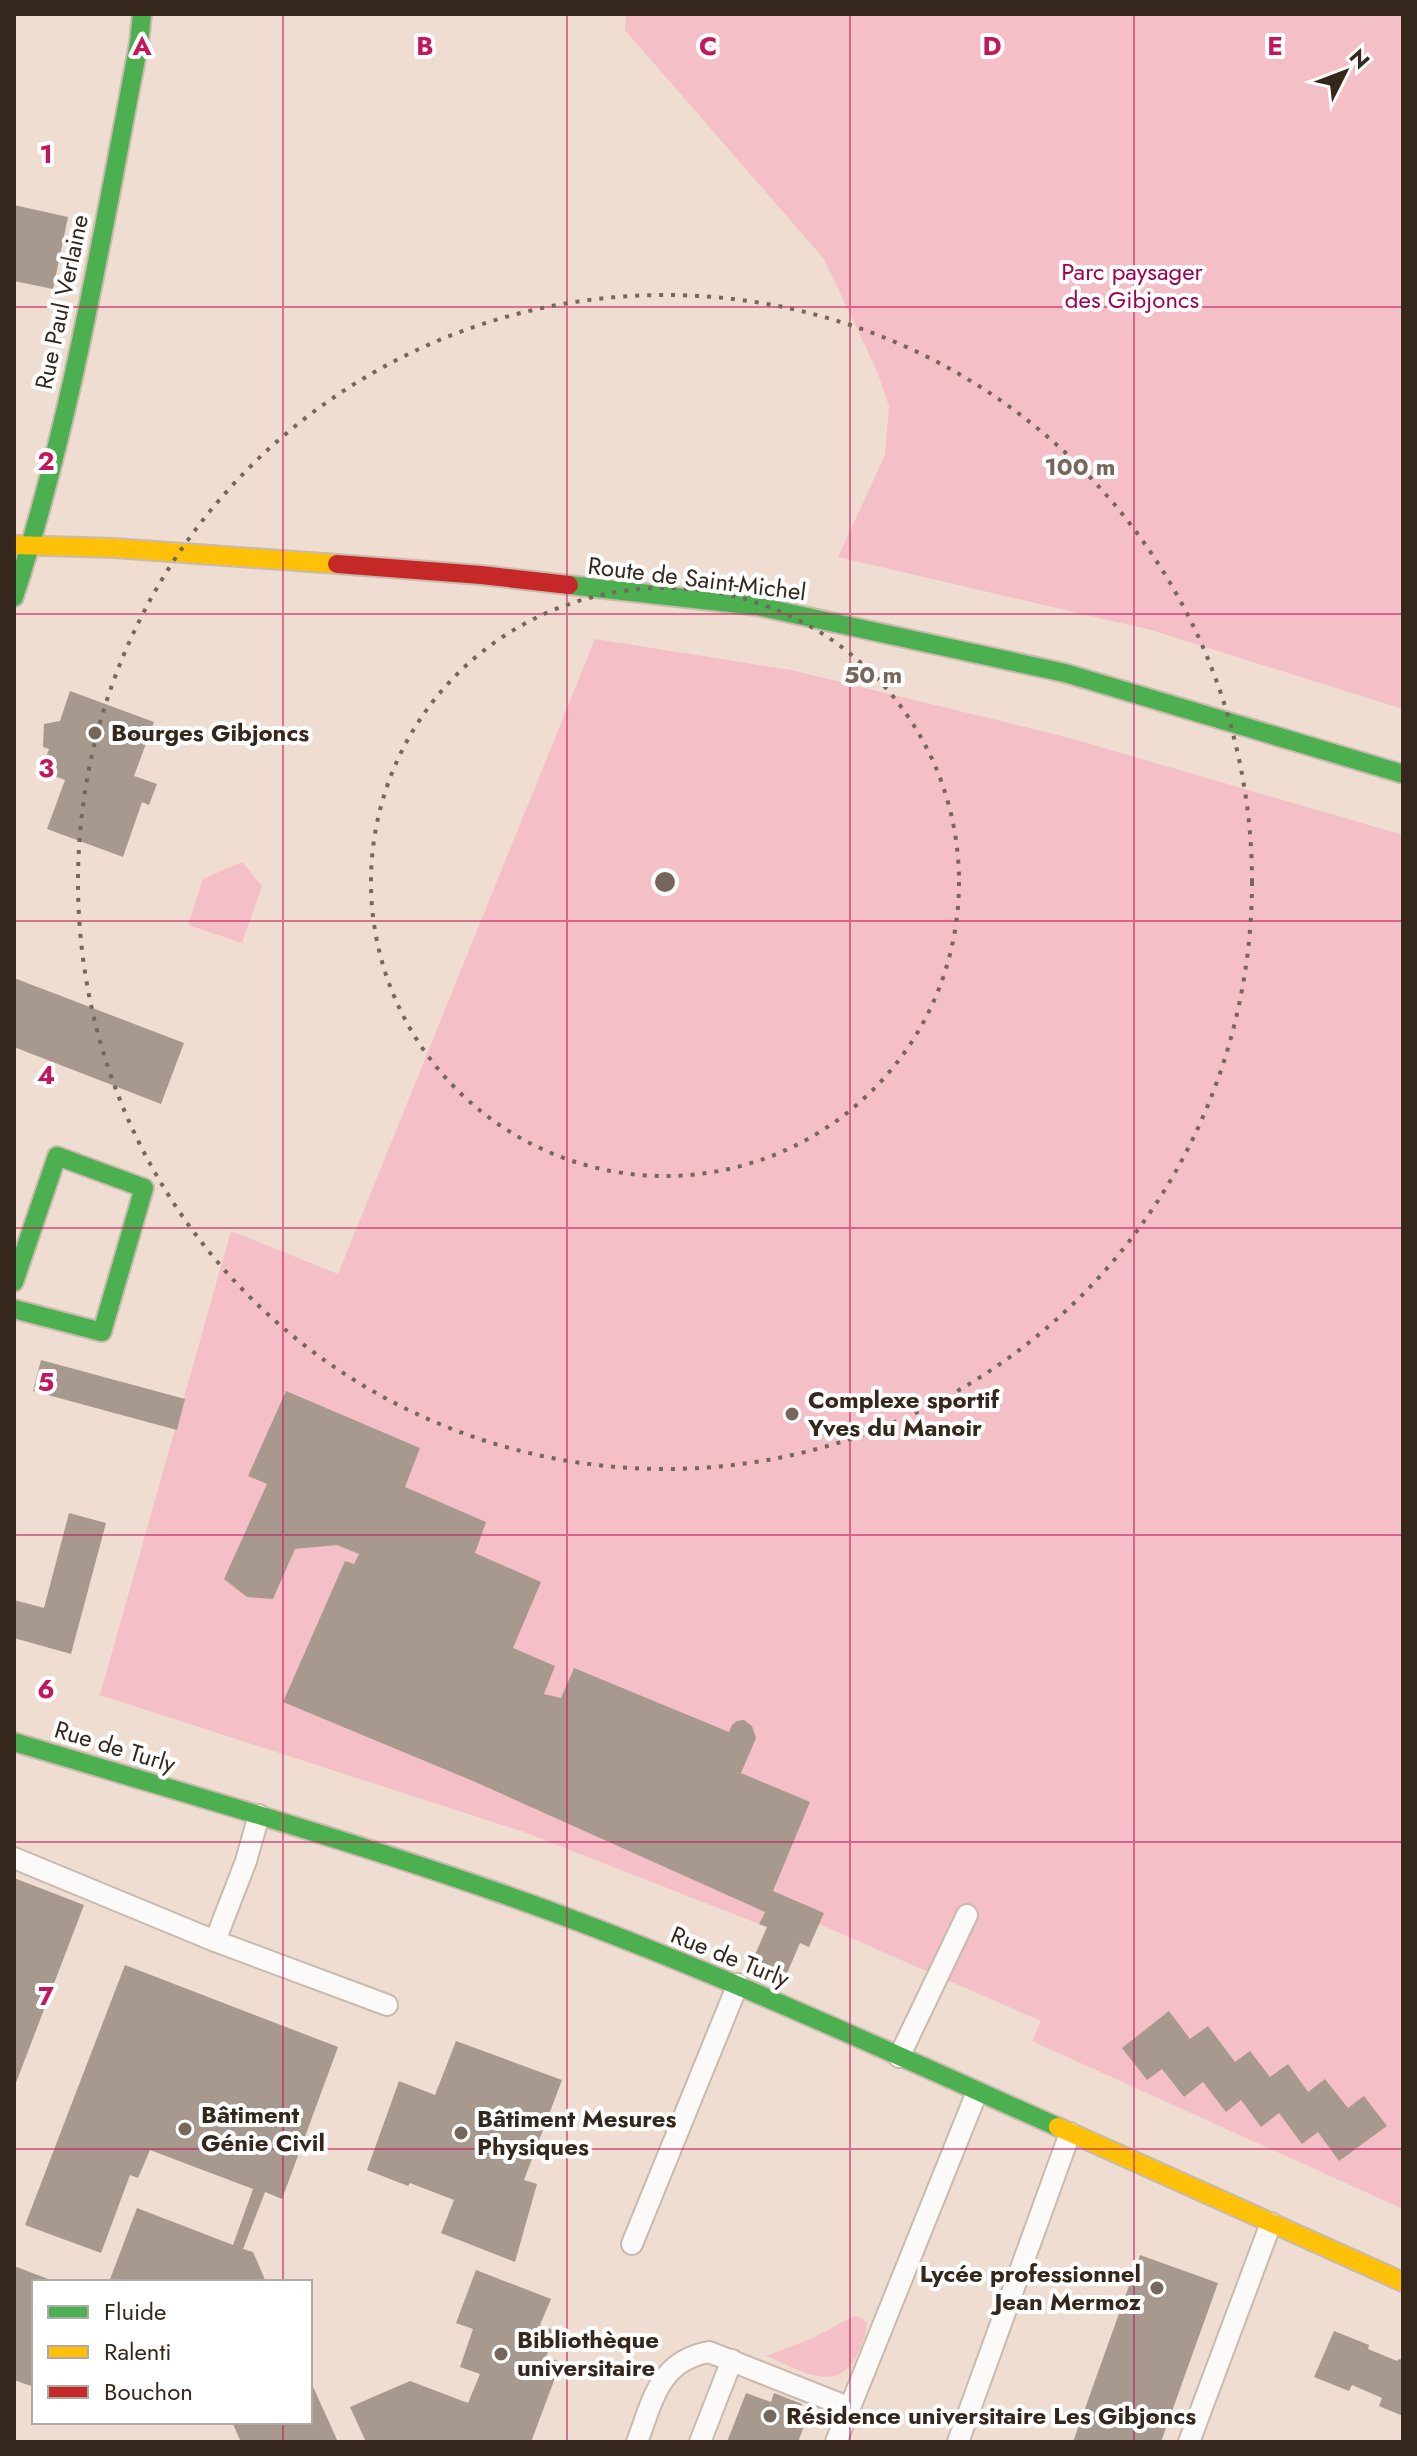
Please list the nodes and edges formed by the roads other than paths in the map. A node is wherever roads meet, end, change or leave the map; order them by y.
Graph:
1 (142, 14) edge
2 (23, 545) edge
3 (14, 597) edge
4 (1403, 774) edge
5 (14, 1282) edge
6 (14, 1309) edge
7 (14, 1742) edge
8 (259, 1815) junction
9 (14, 1858) edge
10 (967, 1915) dead end
11 (215, 1941) junction
12 (738, 1984) junction
13 (387, 2005) dead end
14 (899, 2057) junction
15 (977, 2092) junction
16 (1070, 2133) junction
17 (1271, 2223) junction
18 (632, 2244) dead end
19 (1403, 2282) edge
20 (732, 2360) junction
21 (848, 2407) junction
22 (637, 2442) edge
23 (700, 2442) edge
24 (836, 2442) edge
25 (958, 2442) edge
26 (1189, 2442) edge

1 - 2 street, Rue Paul Verlaine
2 - 3 street, Rue Paul Verlaine
2 - 4 street, Route de Saint-Michel
5 - 6 street
7 - 8 street, Rue de Turly
8 - 11 lane
8 - 12 street, Rue de Turly
9 - 11 lane
10 - 14 lane
11 - 13 lane
12 - 14 street, Rue de Turly
12 - 18 lane
14 - 15 street, Rue de Turly
15 - 16 street, Rue de Turly
15 - 21 lane
16 - 17 street, Rue de Turly
16 - 25 lane
17 - 19 street, Rue de Turly
17 - 26 lane
20 - 21 lane
20 - 22 lane
20 - 23 lane
21 - 24 lane

